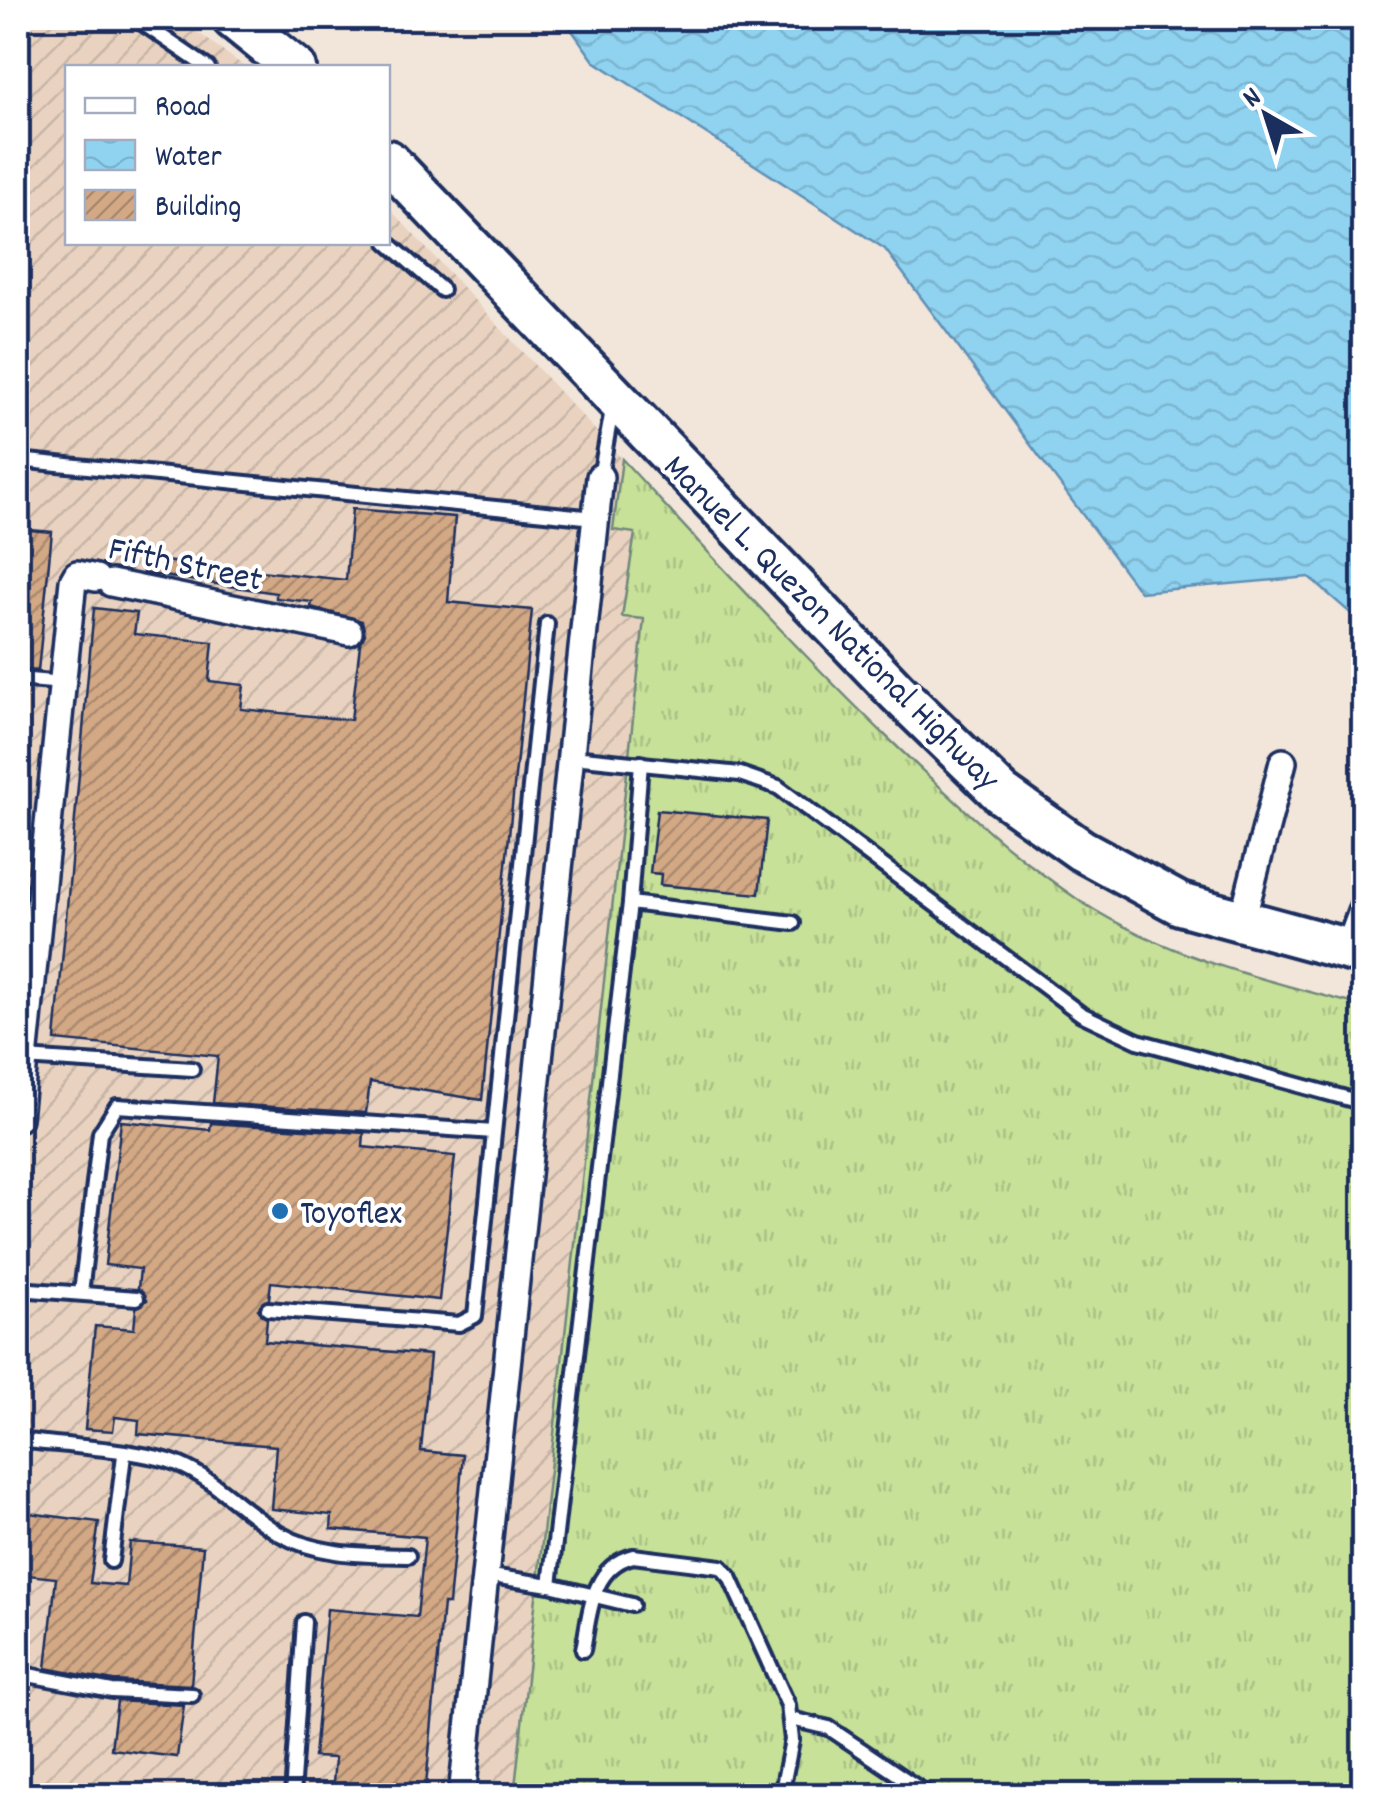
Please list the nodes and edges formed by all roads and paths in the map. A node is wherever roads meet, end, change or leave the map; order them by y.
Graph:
1 (134, 18) edge
2 (233, 18) edge
3 (204, 65) edge
4 (291, 65) edge
5 (390, 163) edge
6 (390, 245) edge
7 (442, 290) dead end
8 (614, 397) junction
9 (18, 460) edge
10 (600, 477) joint
11 (595, 518) junction
12 (548, 624) dead end
13 (348, 632) dead end
14 (18, 679) edge
15 (62, 683) junction
16 (572, 756) junction
17 (1283, 762) dead end
18 (641, 763) junction
19 (1364, 887) edge
20 (630, 903) junction
21 (1242, 921) junction
22 (793, 923) dead end
23 (1352, 951) edge
24 (23, 1016) edge
25 (24, 1058) junction
26 (192, 1070) dead end
27 (1364, 1103) edge
28 (18, 1118) edge
29 (494, 1132) junction
30 (18, 1289) edge
31 (82, 1294) junction
32 (137, 1298) dead end
33 (268, 1309) dead end
34 (18, 1440) edge
35 (124, 1455) junction
36 (408, 1556) dead end
37 (111, 1561) dead end
38 (484, 1575) junction
39 (550, 1584) junction
40 (594, 1594) junction
41 (632, 1605) dead end
42 (304, 1622) dead end
43 (583, 1650) dead end
44 (18, 1673) edge
45 (192, 1695) dead end
46 (791, 1719) junction
47 (292, 1796) edge
48 (462, 1796) edge
49 (782, 1796) edge
50 (930, 1796) edge

1 - 3 lane
2 - 4 main road
5 - 8 main road, Manuel L. Quezon National Highway
6 - 7 lane
8 - 10 lane
8 - 21 main road, Manuel L. Quezon National Highway
9 - 11 lane
10 - 11 street
11 - 16 street
12 - 29 lane
13 - 15 street, Fifth Street
14 - 15 lane
15 - 24 street, Fifth Street
16 - 18 lane
16 - 38 street
17 - 21 street
18 - 20 lane
18 - 27 lane
19 - 23 lane
20 - 22 lane
20 - 39 lane
21 - 23 main road, Manuel L. Quezon National Highway
24 - 25 street, Fifth Street
25 - 26 lane
25 - 28 street, Fifth Street
29 - 31 lane
29 - 33 lane
30 - 31 lane
31 - 32 lane
34 - 35 lane
35 - 36 lane
35 - 37 lane
38 - 39 lane
38 - 48 street
39 - 40 lane
40 - 41 lane
40 - 43 lane
40 - 46 lane
42 - 47 lane
44 - 45 lane
46 - 49 lane
46 - 50 lane

